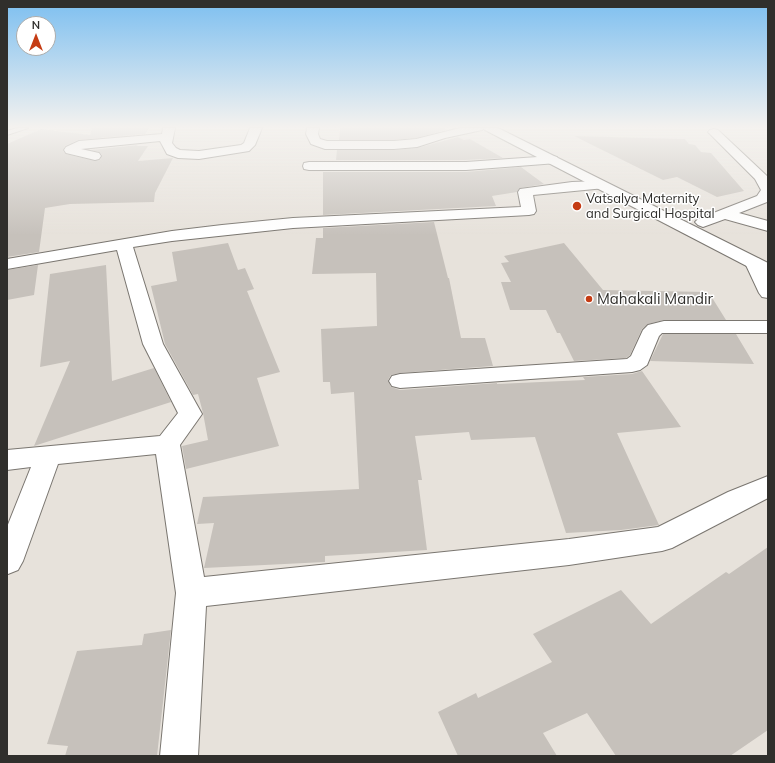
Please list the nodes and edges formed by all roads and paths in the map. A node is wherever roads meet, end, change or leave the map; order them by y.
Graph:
1 (500, 164) edge
2 (559, 164) edge
3 (584, 164) edge
4 (748, 164) edge
5 (309, 166) dead end
6 (600, 185) junction
7 (768, 190) edge
8 (724, 214) junction
9 (703, 222) junction
10 (768, 226) edge
11 (722, 231) dead end
12 (124, 245) junction
13 (7, 264) edge
14 (761, 266) edge
15 (768, 293) edge
16 (768, 327) edge
17 (400, 381) dead end
18 (167, 444) junction
19 (48, 457) junction
20 (7, 460) edge
21 (768, 486) edge
22 (8, 561) dead end
23 (191, 593) junction
24 (179, 756) edge

1 - 5 street
2 - 6 street
3 - 9 street
4 - 7 street
6 - 12 street
6 - 14 street
7 - 8 street
8 - 9 street
8 - 10 street
9 - 11 street
12 - 13 street
12 - 18 street
14 - 15 street
16 - 17 street
18 - 19 street
18 - 23 street
19 - 20 street
19 - 22 street
21 - 23 street
23 - 24 street

